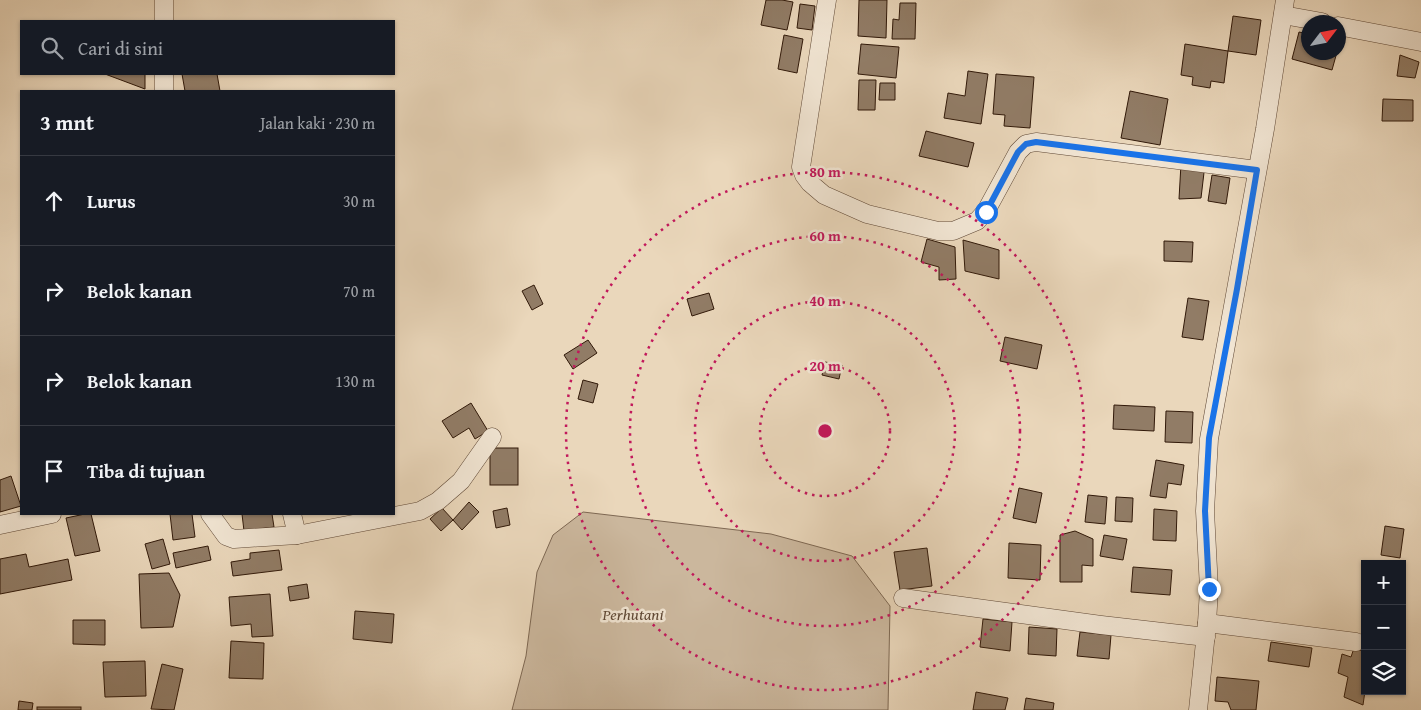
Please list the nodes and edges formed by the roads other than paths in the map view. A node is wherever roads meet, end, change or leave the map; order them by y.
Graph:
1 (164, 0) edge
2 (827, 0) edge
3 (1284, 7) edge
4 (1304, 15) edge
5 (164, 20) edge
6 (1346, 28) edge
7 (1421, 42) edge
8 (164, 75) edge
9 (164, 90) edge
10 (1257, 170) junction
11 (492, 437) dead end
12 (47, 515) edge
13 (211, 515) edge
14 (292, 515) edge
15 (0, 525) edge
16 (297, 534) junction
17 (903, 598) dead end
18 (1206, 630) junction
19 (1356, 642) dead end
20 (1198, 710) edge

1 - 5 street
2 - 10 street
3 - 4 street
3 - 10 street
6 - 7 street
8 - 9 street
10 - 18 street
11 - 16 street
12 - 15 street
13 - 16 street
14 - 16 street
17 - 18 street
18 - 19 street
18 - 20 street

